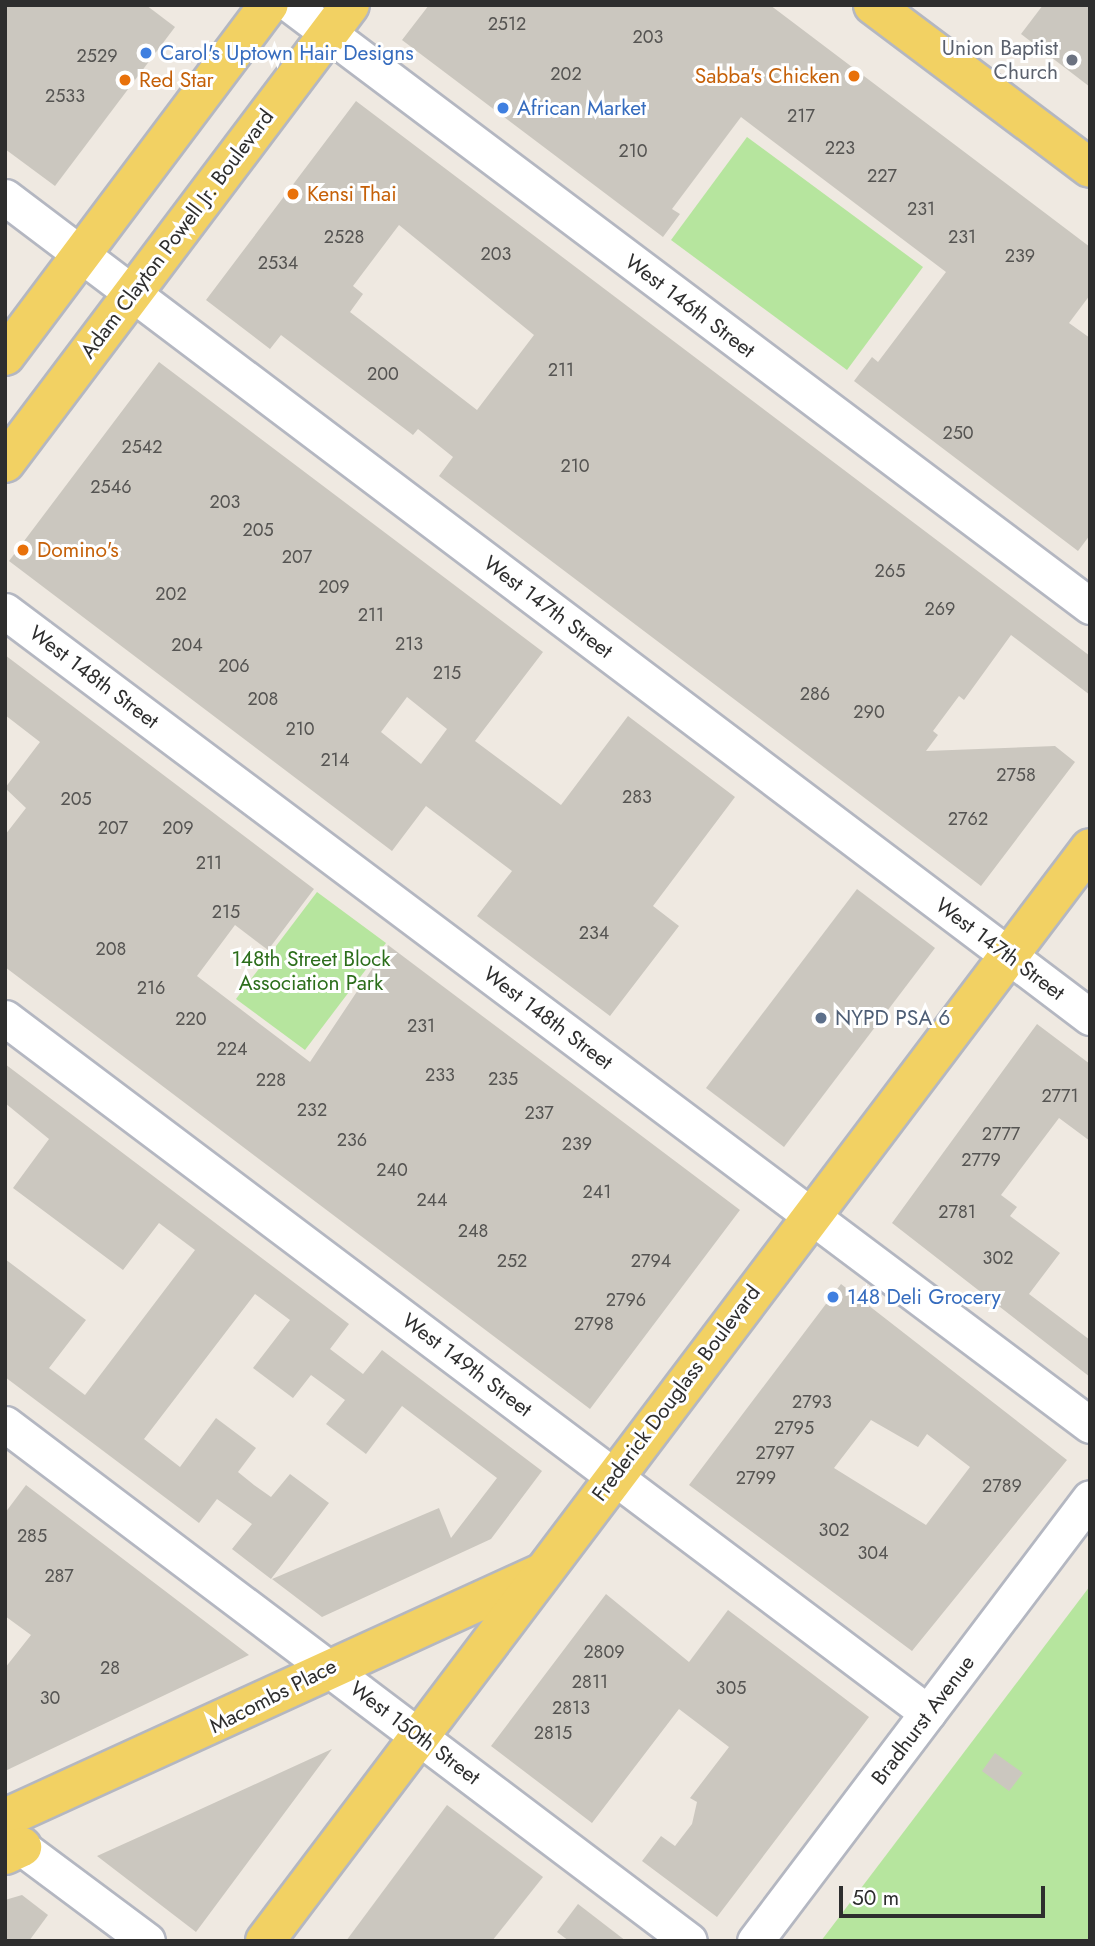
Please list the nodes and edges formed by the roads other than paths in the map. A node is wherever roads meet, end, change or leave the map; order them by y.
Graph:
1 (269, 5) edge
2 (291, 5) edge
3 (873, 5) edge
4 (339, 19) edge
5 (1090, 169) edge
6 (5, 197) edge
7 (82, 255) junction
8 (132, 293) junction
9 (5, 356) edge
10 (5, 463) edge
11 (1090, 607) edge
12 (5, 611) edge
13 (1090, 848) edge
14 (1009, 955) junction
15 (1090, 1017) edge
16 (5, 1018) edge
17 (812, 1216) junction
18 (5, 1424) edge
19 (1090, 1425) edge
20 (613, 1476) junction
21 (1090, 1498) edge
22 (541, 1574) junction
23 (328, 1668) junction
24 (928, 1713) junction
25 (419, 1737) junction
26 (9, 1839) edge
27 (147, 1941) edge
28 (265, 1941) edge
29 (690, 1941) edge
30 (755, 1941) edge

1 - 7 main road
2 - 4 street, West 146th Street
3 - 5 main road
4 - 8 main road, Adam Clayton Powell Jr. Boulevard
4 - 11 street, West 146th Street
6 - 7 street, West 147th Street
7 - 8 street, West 147th Street
7 - 9 main road
8 - 10 main road, Adam Clayton Powell Jr. Boulevard
8 - 14 street, West 147th Street
12 - 17 street, West 148th Street
13 - 14 main road, Frederick Douglass Boulevard
14 - 15 street, West 147th Street
14 - 17 main road, Frederick Douglass Boulevard
16 - 20 street, West 149th Street
17 - 19 street, West 148th Street
17 - 20 main road, Frederick Douglass Boulevard
18 - 23 street, West 150th Street
20 - 22 main road, Frederick Douglass Boulevard
20 - 24 street, West 149th Street
21 - 24 street, Bradhurst Avenue
22 - 23 main road, Macombs Place
22 - 25 main road, Frederick Douglass Boulevard
23 - 25 street, West 150th Street
23 - 26 main road, Macombs Place
24 - 30 street, Bradhurst Avenue
25 - 28 main road, Frederick Douglass Boulevard
25 - 29 street, West 150th Street
26 - 27 street

